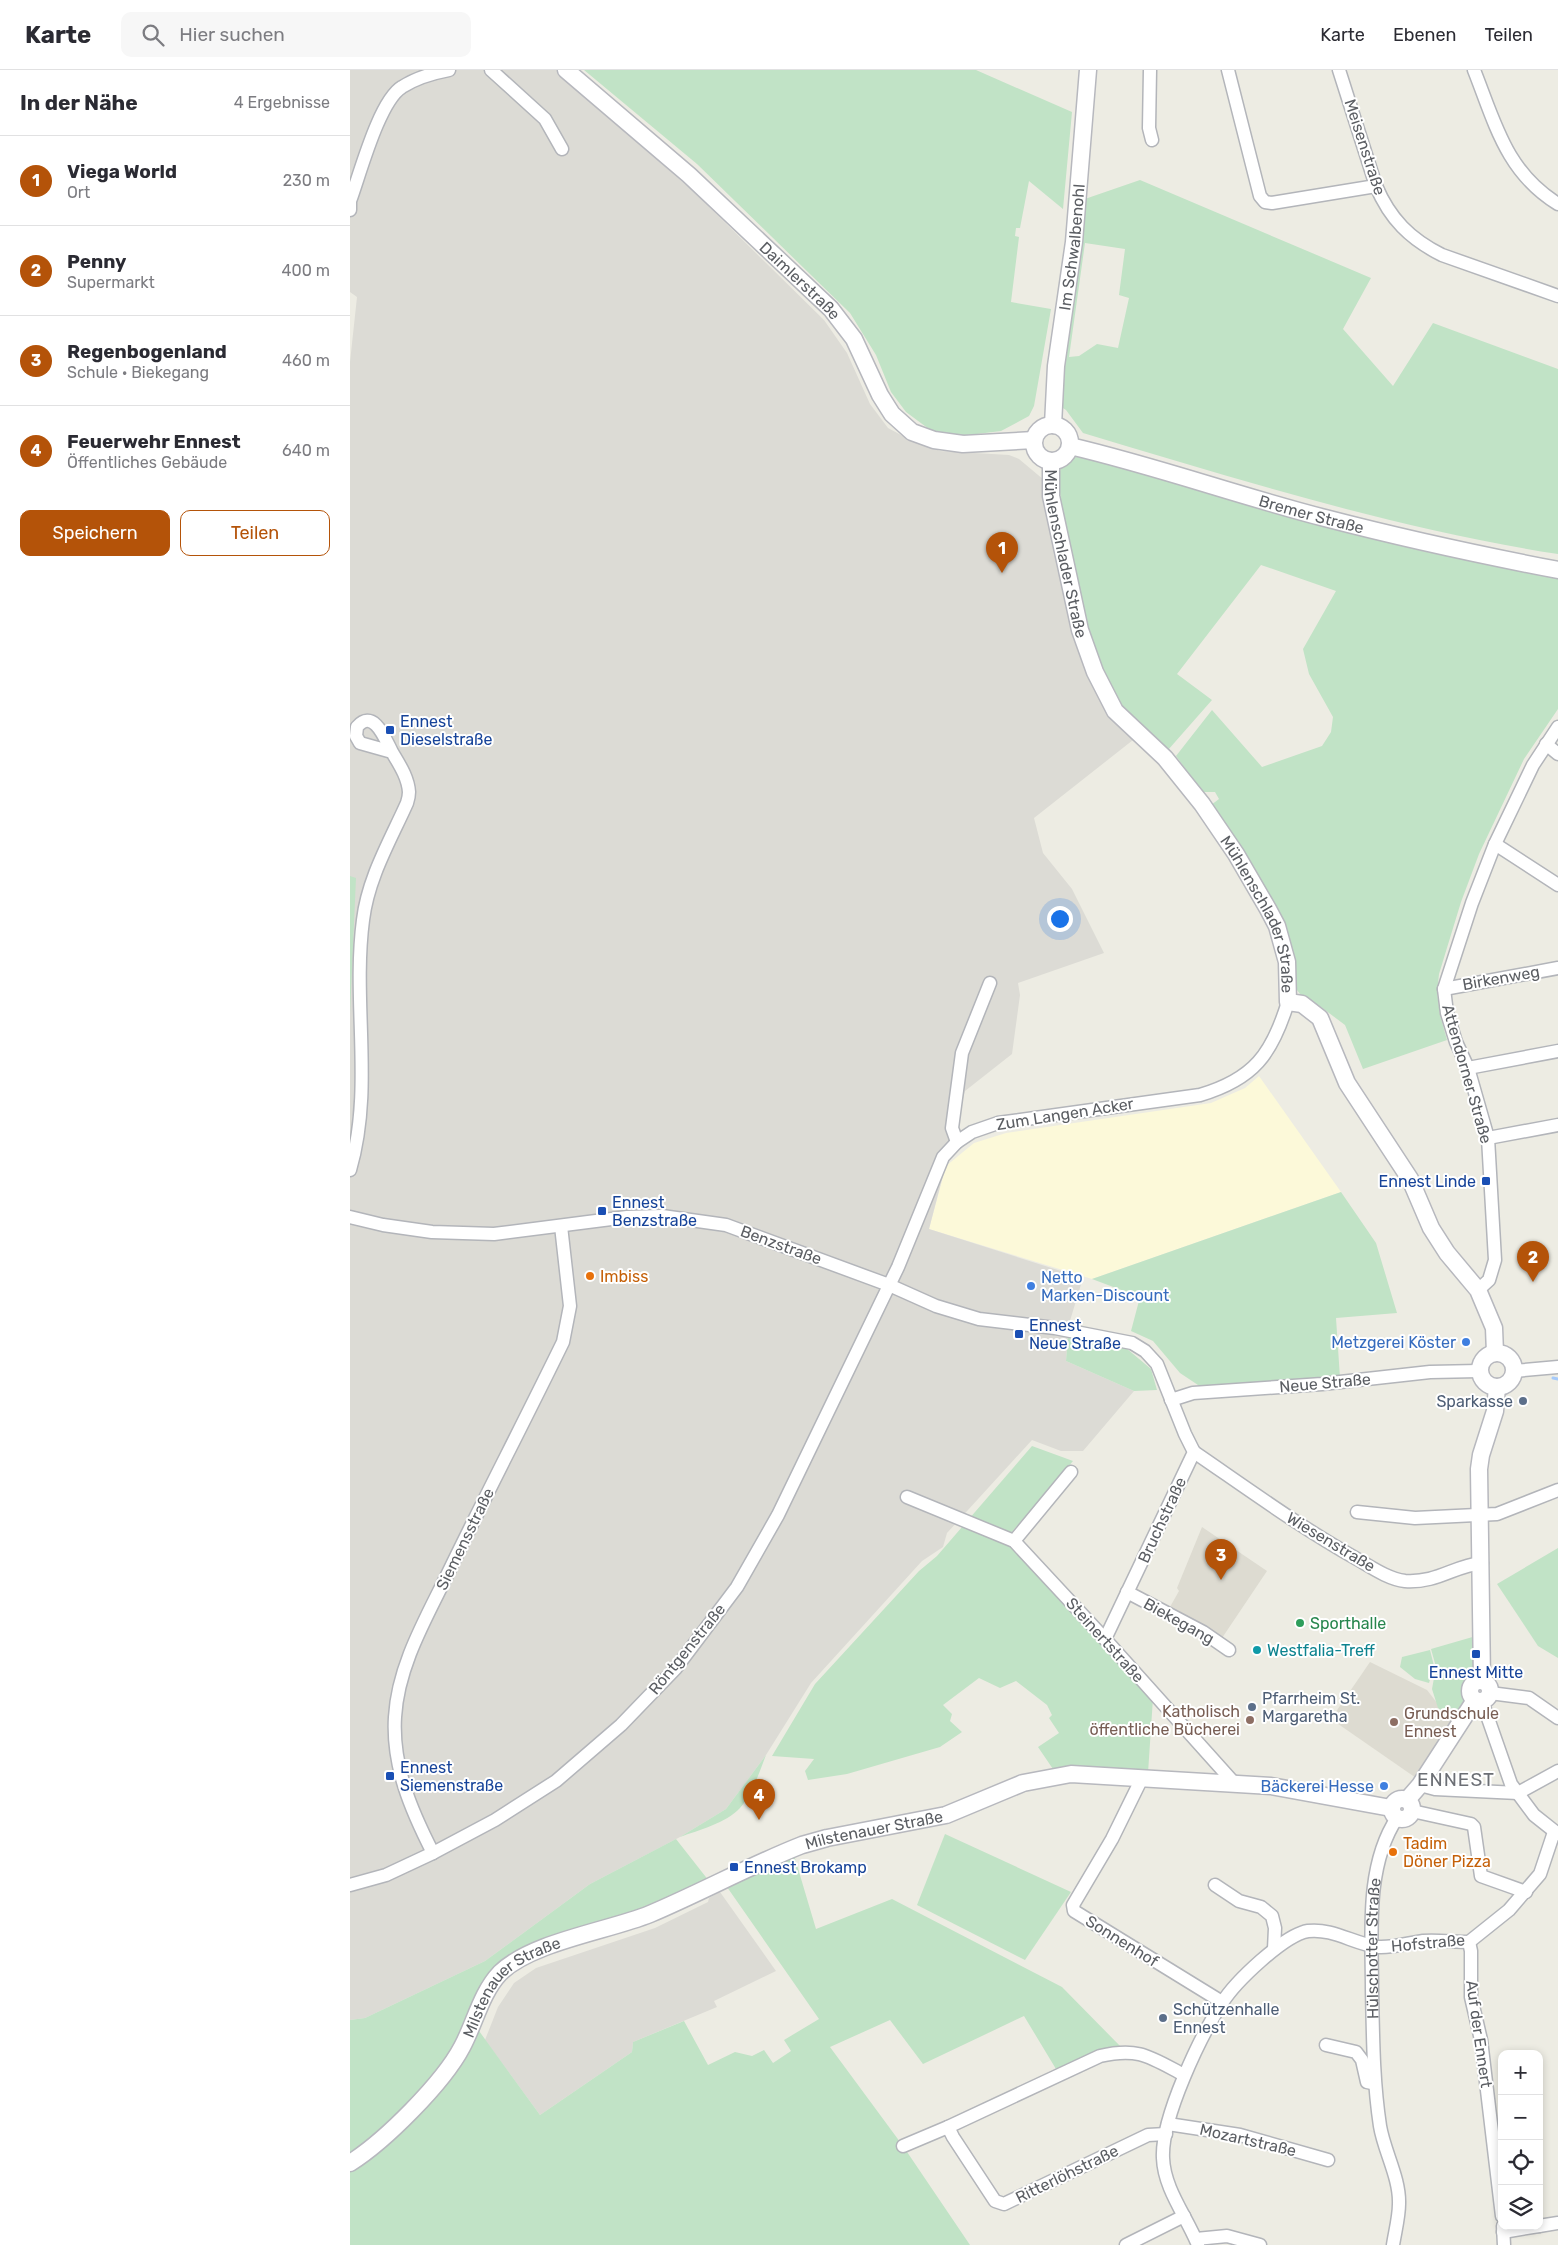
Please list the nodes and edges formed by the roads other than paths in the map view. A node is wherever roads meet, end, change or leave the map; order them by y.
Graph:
1 (449, 70) edge
2 (491, 70) edge
3 (566, 70) edge
4 (1088, 70) edge
5 (1150, 70) edge
6 (1228, 70) edge
7 (1339, 70) edge
8 (1474, 70) edge
9 (1152, 140) dead end
10 (562, 149) dead end
11 (1376, 186) junction
12 (1558, 204) edge
13 (350, 210) edge
14 (1558, 296) edge
15 (1053, 425) junction
16 (1034, 440) junction
17 (1070, 446) junction
18 (1051, 461) junction
19 (1558, 570) edge
20 (1558, 727) edge
21 (1546, 744) junction
22 (392, 752) dead end
23 (1558, 754) edge
24 (1495, 844) junction
25 (1558, 884) edge
26 (1558, 968) edge
27 (990, 983) dead end
28 (1444, 989) junction
29 (1288, 1002) junction
30 (1558, 1051) edge
31 (1468, 1068) junction
32 (1558, 1125) edge
33 (1488, 1138) junction
34 (957, 1142) junction
35 (350, 1170) edge
36 (350, 1217) edge
37 (561, 1226) junction
38 (889, 1285) junction
39 (1478, 1290) junction
40 (1496, 1353) junction
41 (1558, 1367) edge
42 (1514, 1370) junction
43 (1479, 1372) junction
44 (1497, 1387) junction
45 (1171, 1400) junction
46 (1194, 1452) junction
47 (1071, 1472) dead end
48 (1558, 1490) edge
49 (907, 1497) dead end
50 (1357, 1512) dead end
51 (1480, 1516) junction
52 (1014, 1541) junction
53 (1482, 1563) junction
54 (1127, 1592) junction
55 (1105, 1638) junction
56 (1229, 1650) dead end
57 (1482, 1693) junction
58 (1558, 1718) edge
59 (1558, 1771) edge
60 (1142, 1778) junction
61 (1235, 1784) junction
62 (1420, 1785) junction
63 (1518, 1793) junction
64 (1410, 1806) junction
65 (1394, 1813) junction
66 (1556, 1833) edge
67 (433, 1853) junction
68 (1214, 1885) dead end
69 (350, 1886) edge
70 (1526, 1892) junction
71 (1469, 1942) junction
72 (1372, 1946) junction
73 (1274, 1949) junction
74 (1222, 2002) junction
75 (1326, 2045) dead end
76 (1184, 2075) junction
77 (1375, 2084) junction
78 (948, 2127) junction
79 (1167, 2129) junction
80 (903, 2146) dead end
81 (1328, 2160) dead end
82 (350, 2163) edge
83 (1498, 2185) edge
84 (1184, 2216) junction
85 (1558, 2223) edge
86 (1543, 2225) edge
87 (1523, 2230) edge
88 (1503, 2235) edge
89 (1197, 2242) edge
90 (1126, 2245) edge
91 (1260, 2245) edge
92 (1393, 2245) edge

1 - 13 street
2 - 10 street
3 - 16 street, Daimlerstraße
4 - 15 street, Im Schwalbenohl
5 - 9 street
6 - 11 street
7 - 11 street, Meisenstraße
8 - 12 street
11 - 14 street, Meisenstraße
15 - 16 street
15 - 17 street
16 - 18 street
17 - 18 street
17 - 19 street, Bremer Straße
18 - 29 street, Mühlenschlader Straße
20 - 21 street, Attendorner Straße
21 - 23 street
21 - 24 street, Attendorner Straße
22 - 35 street
24 - 25 street
24 - 28 street, Attendorner Straße
26 - 28 street, Birkenweg
27 - 34 street
28 - 31 street, Attendorner Straße
29 - 34 street, Zum Langen Acker
29 - 39 street, Mühlenschlader Straße
30 - 31 street
31 - 33 street, Attendorner Straße
32 - 33 street
33 - 39 street, Attendorner Straße
34 - 38 street, Zum Langen Acker
36 - 37 street, Benzstraße
37 - 38 street, Benzstraße
37 - 67 street, Siemensstraße
38 - 45 street, Benzstraße
38 - 67 street, Röntgenstraße
39 - 40 street, Mühlenschlader Straße
40 - 42 street
40 - 43 street
41 - 42 street
42 - 44 street
43 - 44 street
43 - 45 street, Neue Straße
44 - 51 street
45 - 46 street
46 - 53 street, Wiesenstraße
46 - 54 street, Bruchstraße
47 - 52 street
48 - 51 street
49 - 52 street, Steinertstraße
50 - 51 street
51 - 53 street
52 - 55 street, Steinertstraße
53 - 57 street
54 - 55 street, Bruchstraße
54 - 56 street, Biekegang
55 - 61 street, Steinertstraße
57 - 58 street
57 - 62 street
57 - 63 street, Hofstraße
59 - 63 street
60 - 61 street, Milstenauer Straße
60 - 74 street, Sonnenhof
60 - 82 street, Milstenauer Straße
61 - 65 street, Milstenauer Straße
62 - 63 street
62 - 64 street
63 - 66 street, Hofstraße
64 - 65 street
64 - 70 street
65 - 72 street, Hülschotter Straße
66 - 70 street, Hofstraße
67 - 69 street, Röntgenstraße
68 - 73 street
70 - 71 street, Hofstraße
71 - 72 street, Hofstraße
71 - 83 street, Auf der Ennert
72 - 73 street
72 - 77 street, Hülschotter Straße
73 - 74 street
74 - 76 street
75 - 77 street, Hülschotter Straße
76 - 78 street
76 - 79 street
77 - 92 street, Hülschotter Straße
78 - 79 street, Ritterlöhstraße
78 - 80 street
79 - 81 street, Mozartstraße
79 - 84 street
84 - 89 street
84 - 90 street
85 - 86 street
87 - 88 street
89 - 91 street

